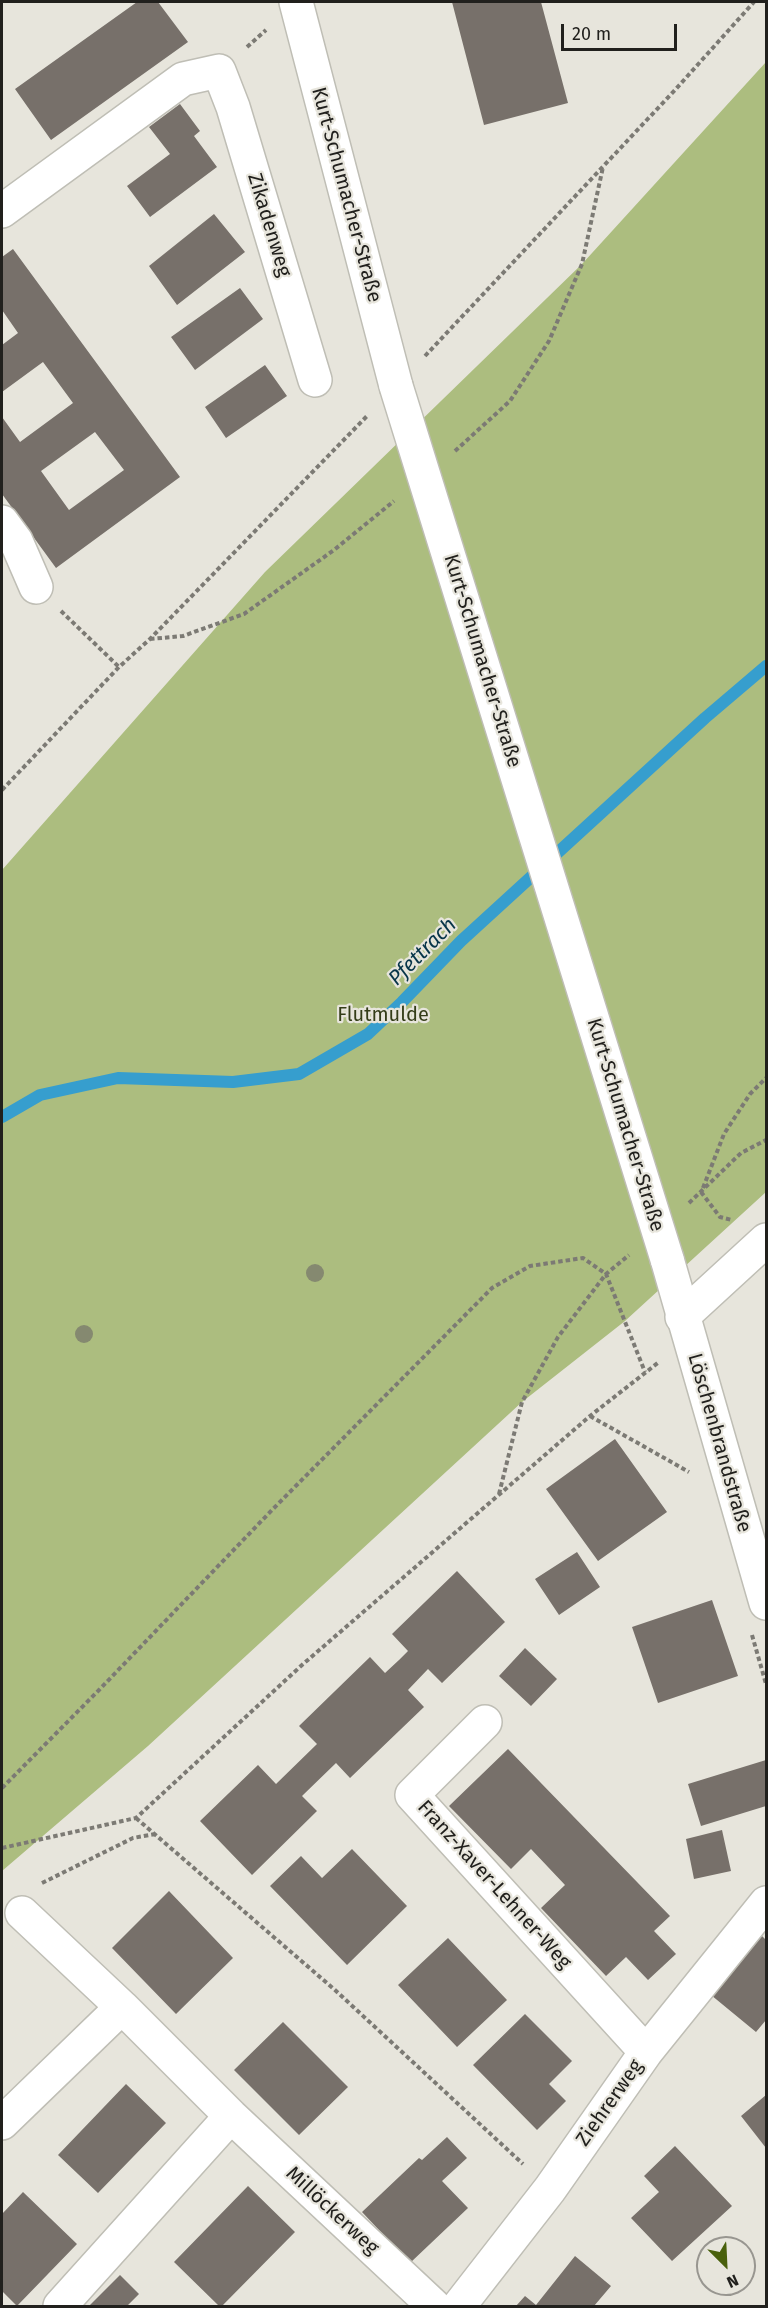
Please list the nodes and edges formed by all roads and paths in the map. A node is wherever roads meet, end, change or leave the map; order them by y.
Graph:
1 (754, 2) edge
2 (296, 3) edge
3 (219, 71) junction
4 (2, 212) edge
5 (315, 380) dead end
6 (396, 386) junction
7 (2, 522) edge
8 (36, 587) joint
9 (118, 667) junction
10 (2, 790) edge
11 (766, 1078) edge
12 (766, 1140) edge
13 (701, 1192) junction
14 (735, 1220) dead end
15 (766, 1240) edge
16 (606, 1274) junction
17 (682, 1317) junction
18 (645, 1372) junction
19 (590, 1416) junction
20 (498, 1495) junction
21 (735, 1497) junction
22 (766, 1603) edge
23 (485, 1722) dead end
24 (2, 1788) edge
25 (136, 1818) junction
26 (155, 1834) junction
27 (2, 1848) edge
28 (766, 1904) edge
29 (22, 1913) joint
30 (122, 2007) junction
31 (646, 2052) junction
32 (231, 2116) junction
33 (2, 2123) edge
34 (550, 2188) junction
35 (60, 2307) edge
36 (434, 2307) edge
37 (459, 2307) edge

1 - 6 path
2 - 3 path
2 - 6 street, Kurt-Schumacher-Straße
3 - 4 street
3 - 5 street, Zikadenweg
6 - 9 path
6 - 17 street, Kurt-Schumacher-Straße, bridge
7 - 8 street
8 - 9 path
9 - 10 path
11 - 13 path
12 - 13 path
13 - 14 path
15 - 17 street
16 - 18 path
16 - 20 path
16 - 24 path
17 - 18 path
17 - 21 street, Löschenbrandstraße
18 - 19 path
19 - 20 path
19 - 21 path
20 - 25 path
21 - 22 street, Löschenbrandstraße
23 - 31 street, Franz-Xaver-Lehner-Weg
25 - 26 path
25 - 27 path
26 - 29 path
26 - 34 path
28 - 31 street, Ziehrerweg
29 - 30 street, Millöckerweg
30 - 32 street, Millöckerweg
30 - 33 street
31 - 34 street, Ziehrerweg
32 - 35 street
32 - 36 street, Millöckerweg
34 - 37 street, Ziehrerweg

